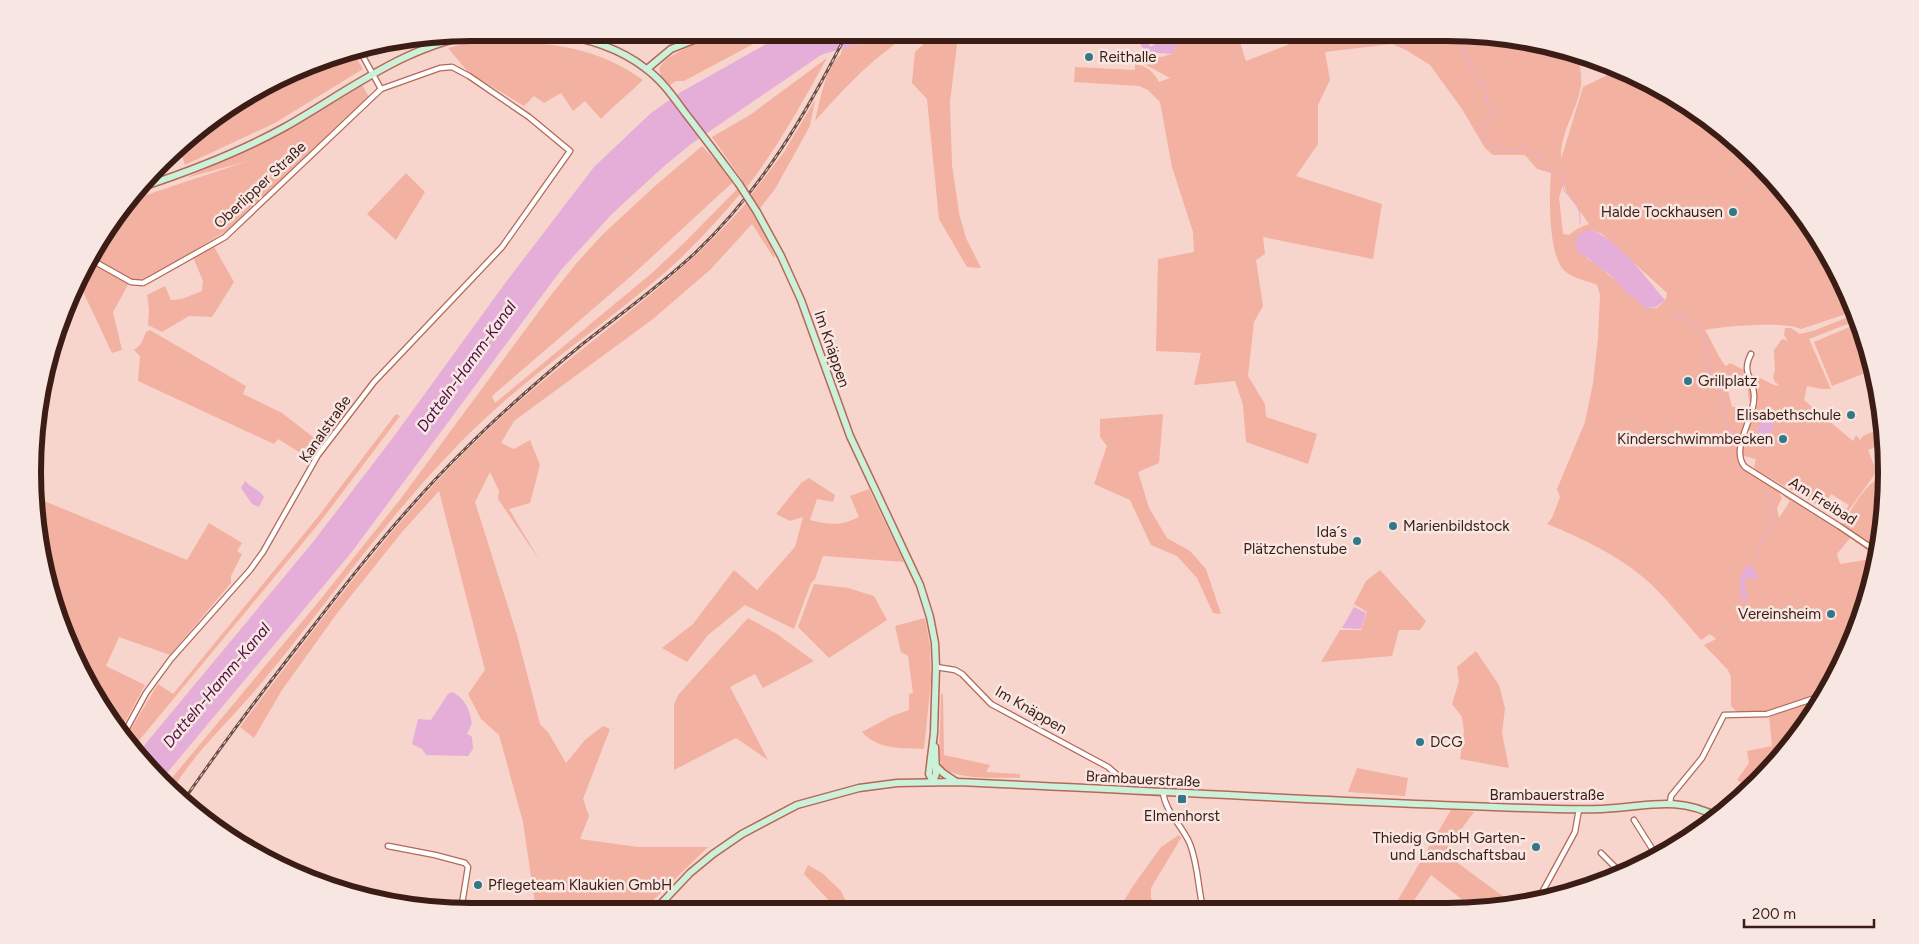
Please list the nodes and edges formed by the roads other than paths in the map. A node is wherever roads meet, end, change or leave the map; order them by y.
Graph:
1 (591, 41) edge
2 (691, 41) edge
3 (442, 42) edge
4 (362, 56) edge
5 (647, 68) junction
6 (372, 74) junction
7 (381, 89) junction
8 (570, 151) joint
9 (152, 184) edge
10 (96, 262) edge
11 (1752, 354) dead end
12 (1870, 548) edge
13 (936, 667) junction
14 (1813, 699) edge
15 (126, 729) edge
16 (934, 734) junction
17 (936, 766) junction
18 (1116, 774) dead end
19 (932, 782) junction
20 (956, 782) junction
21 (1163, 792) junction
22 (1670, 801) junction
23 (1579, 809) junction
24 (1710, 813) edge
25 (1634, 820) dead end
26 (388, 846) dead end
27 (1653, 850) edge
28 (1601, 853) dead end
29 (1616, 868) edge
30 (1543, 891) edge
31 (462, 903) edge
32 (662, 903) edge
33 (1202, 903) edge

1 - 5 street
2 - 5 street
3 - 6 street, Oberlipper Straße
4 - 6 street
5 - 13 street, Im Knäppen, bridge
6 - 7 street
6 - 9 street, Oberlipper Straße
7 - 8 street, Oberlipper Straße
7 - 10 street, Oberlipper Straße
8 - 15 street, Kanalstraße
11 - 12 street, Am Freibad
13 - 16 street, Im Knäppen
13 - 18 street, Im Knäppen
14 - 22 street
16 - 17 street
16 - 19 street, Im Knäppen
17 - 19 street
17 - 20 street
19 - 20 street, Brambauerstraße
19 - 32 street, Brambauerstraße
20 - 21 street, Brambauerstraße
21 - 23 street, Brambauerstraße
21 - 33 street
22 - 23 street, Brambauerstraße
22 - 24 street, Brambauerstraße
23 - 30 street
25 - 27 street
26 - 31 street
28 - 29 street

